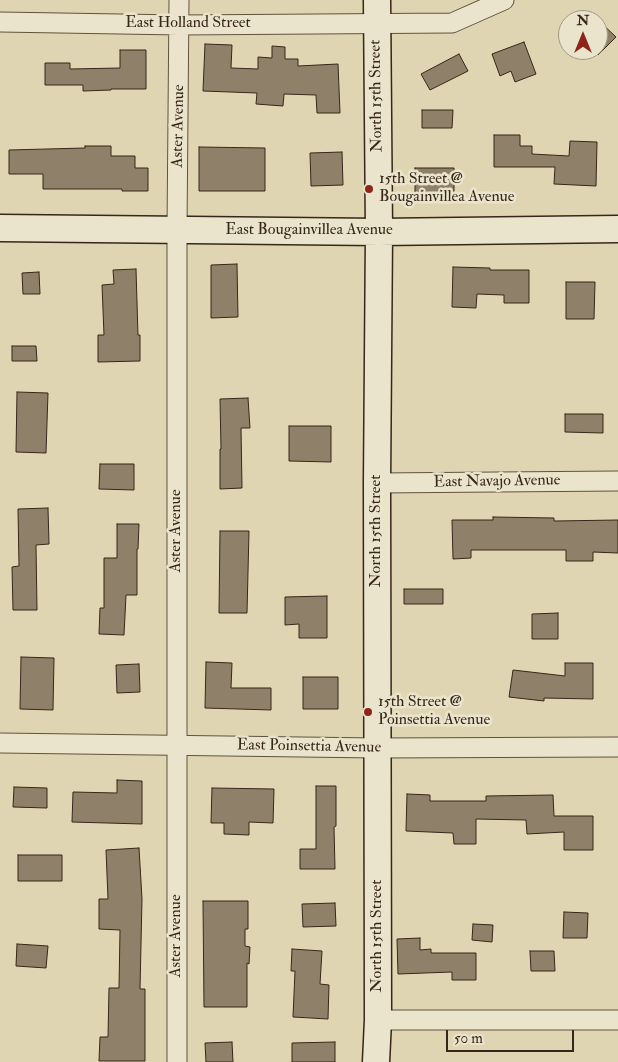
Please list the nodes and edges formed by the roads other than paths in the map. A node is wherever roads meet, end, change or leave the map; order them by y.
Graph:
1 (179, 0) edge
2 (504, 0) edge
3 (377, 11) edge
4 (0, 22) edge
5 (180, 25) junction
6 (0, 228) edge
7 (618, 229) edge
8 (178, 230) junction
9 (379, 232) junction
10 (618, 481) edge
11 (377, 483) junction
12 (0, 743) edge
13 (178, 746) junction
14 (618, 747) edge
15 (377, 748) junction
16 (378, 1020) junction
17 (618, 1020) edge
18 (177, 1062) edge
19 (376, 1062) edge

1 - 5 street, Aster Avenue
2 - 3 street, East Holland Street
3 - 5 street, East Holland Street
3 - 9 street, North 15th Street
4 - 5 street, East Holland Street
5 - 8 street, Aster Avenue
6 - 8 street, East Bougainvillea Avenue
7 - 9 street, East Bougainvillea Avenue
8 - 9 street, East Bougainvillea Avenue
8 - 13 street, Aster Avenue
9 - 11 street, North 15th Street
10 - 11 street, East Navajo Avenue
11 - 15 street, North 15th Street
12 - 13 street, East Poinsettia Avenue
13 - 15 street, East Poinsettia Avenue
13 - 18 street, Aster Avenue
14 - 15 street, East Poinsettia Avenue
15 - 16 street, North 15th Street
16 - 17 street
16 - 19 street, North 15th Street

